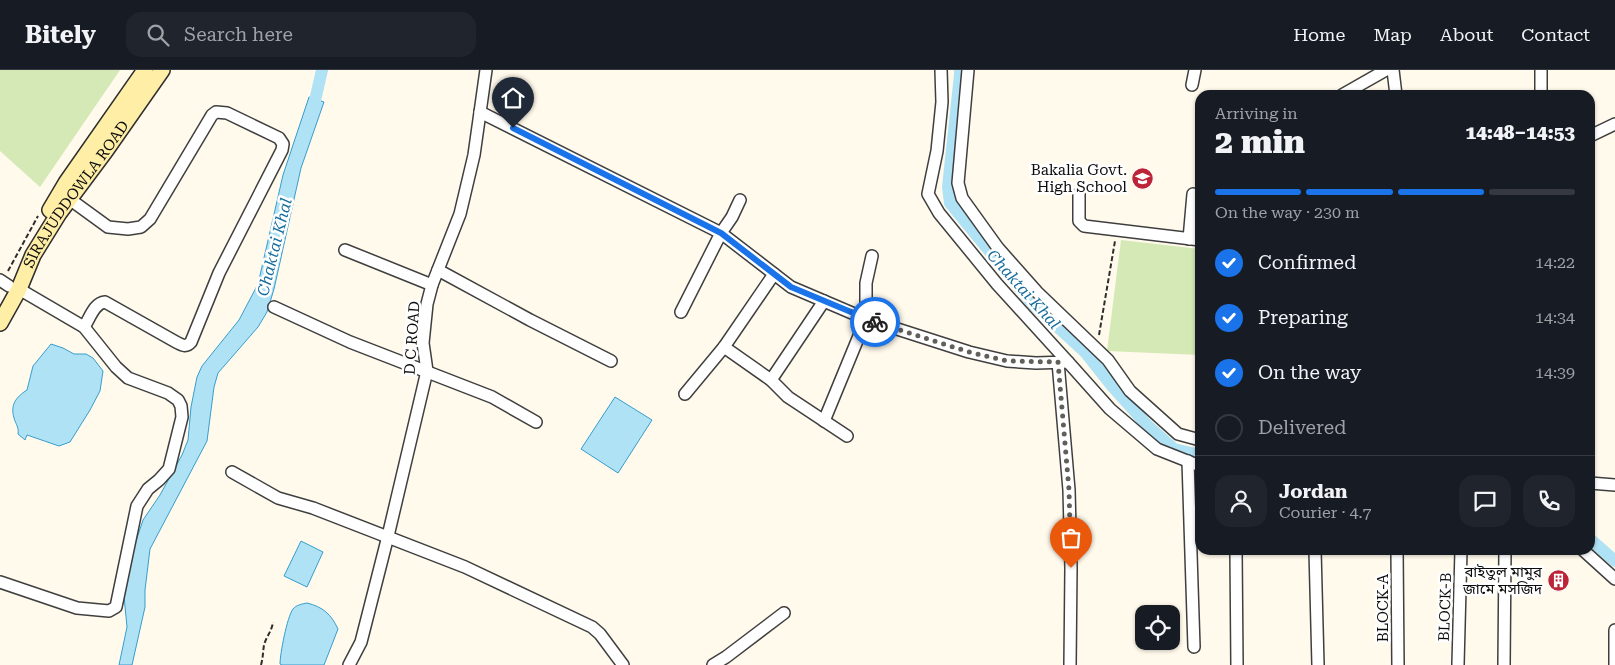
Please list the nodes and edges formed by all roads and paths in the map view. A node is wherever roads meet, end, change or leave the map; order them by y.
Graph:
1 (145, 70) edge
2 (162, 70) edge
3 (486, 70) edge
4 (941, 70) edge
5 (968, 70) edge
6 (1195, 70) edge
7 (1386, 70) edge
8 (1393, 70) edge
9 (1541, 70) edge
10 (1192, 85) dead end
11 (1351, 90) edge
12 (1396, 90) edge
13 (1541, 90) edge
14 (480, 112) junction
15 (1615, 124) edge
16 (1595, 134) edge
17 (1079, 194) dead end
18 (1193, 194) dead end
19 (740, 200) dead end
20 (75, 203) dead end
21 (1116, 230) junction
22 (721, 233) junction
23 (1194, 239) edge
24 (345, 250) dead end
25 (872, 256) dead end
26 (438, 270) junction
27 (774, 274) junction
28 (9, 285) edge
29 (432, 285) junction
30 (824, 301) junction
31 (0, 304) edge
32 (274, 307) dead end
33 (681, 312) dead end
34 (866, 319) junction
35 (0, 323) edge
36 (84, 327) junction
37 (724, 347) junction
38 (1097, 350) junction
39 (611, 361) dead end
40 (1063, 362) junction
41 (427, 371) junction
42 (771, 380) junction
43 (685, 394) dead end
44 (824, 421) junction
45 (536, 422) dead end
46 (847, 436) dead end
47 (1195, 439) edge
48 (1188, 461) junction
49 (1195, 464) edge
50 (232, 472) dead end
51 (1595, 483) edge
52 (1615, 485) edge
53 (388, 536) junction
54 (1236, 555) edge
55 (1315, 555) edge
56 (1397, 555) edge
57 (1461, 555) edge
58 (1505, 555) edge
59 (1589, 555) edge
60 (1615, 579) edge
61 (0, 582) edge
62 (784, 613) dead end
63 (273, 622) dead end
64 (1615, 630) edge
65 (1194, 648) dead end
66 (729, 661) edge
67 (1458, 664) edge
68 (262, 665) edge
69 (349, 665) edge
70 (624, 665) edge
71 (713, 665) edge
72 (1070, 665) edge
73 (1237, 665) edge
74 (1318, 665) edge
75 (1398, 665) edge
76 (1504, 665) edge
77 (1615, 665) edge

1 - 28 main road, SIRAJUDDOWLA ROAD
2 - 28 main road, SIRAJUDDOWLA ROAD
3 - 14 street, D C ROAD
4 - 40 street
5 - 38 street
6 - 10 street
7 - 11 street
8 - 12 street
9 - 13 street
14 - 22 street
14 - 26 street, D C ROAD
15 - 16 street
17 - 21 street
18 - 23 street
19 - 22 street
20 - 36 street
21 - 23 street
21 - 38 path
22 - 27 street
22 - 33 street
24 - 29 street
25 - 34 street
26 - 29 street, D C ROAD
26 - 39 street
27 - 30 street
27 - 37 street
28 - 31 main road, SIRAJUDDOWLA ROAD
28 - 35 main road, SIRAJUDDOWLA ROAD
28 - 36 street
29 - 41 street, D C ROAD
30 - 34 street
30 - 42 street
32 - 41 street
34 - 40 street
34 - 44 street
36 - 61 street
37 - 42 street
37 - 43 street
38 - 47 street
40 - 48 street
40 - 72 street
41 - 45 street
41 - 53 street, D C ROAD
42 - 44 street
44 - 46 street
48 - 49 street
48 - 65 street
50 - 53 street
51 - 52 street
53 - 69 street, D C ROAD
53 - 70 street
54 - 73 street
55 - 74 street
56 - 75 street, BLOCK-A
57 - 67 street, BLOCK-B
58 - 76 street
59 - 60 street
62 - 66 street
63 - 68 path
64 - 77 street
66 - 71 street

